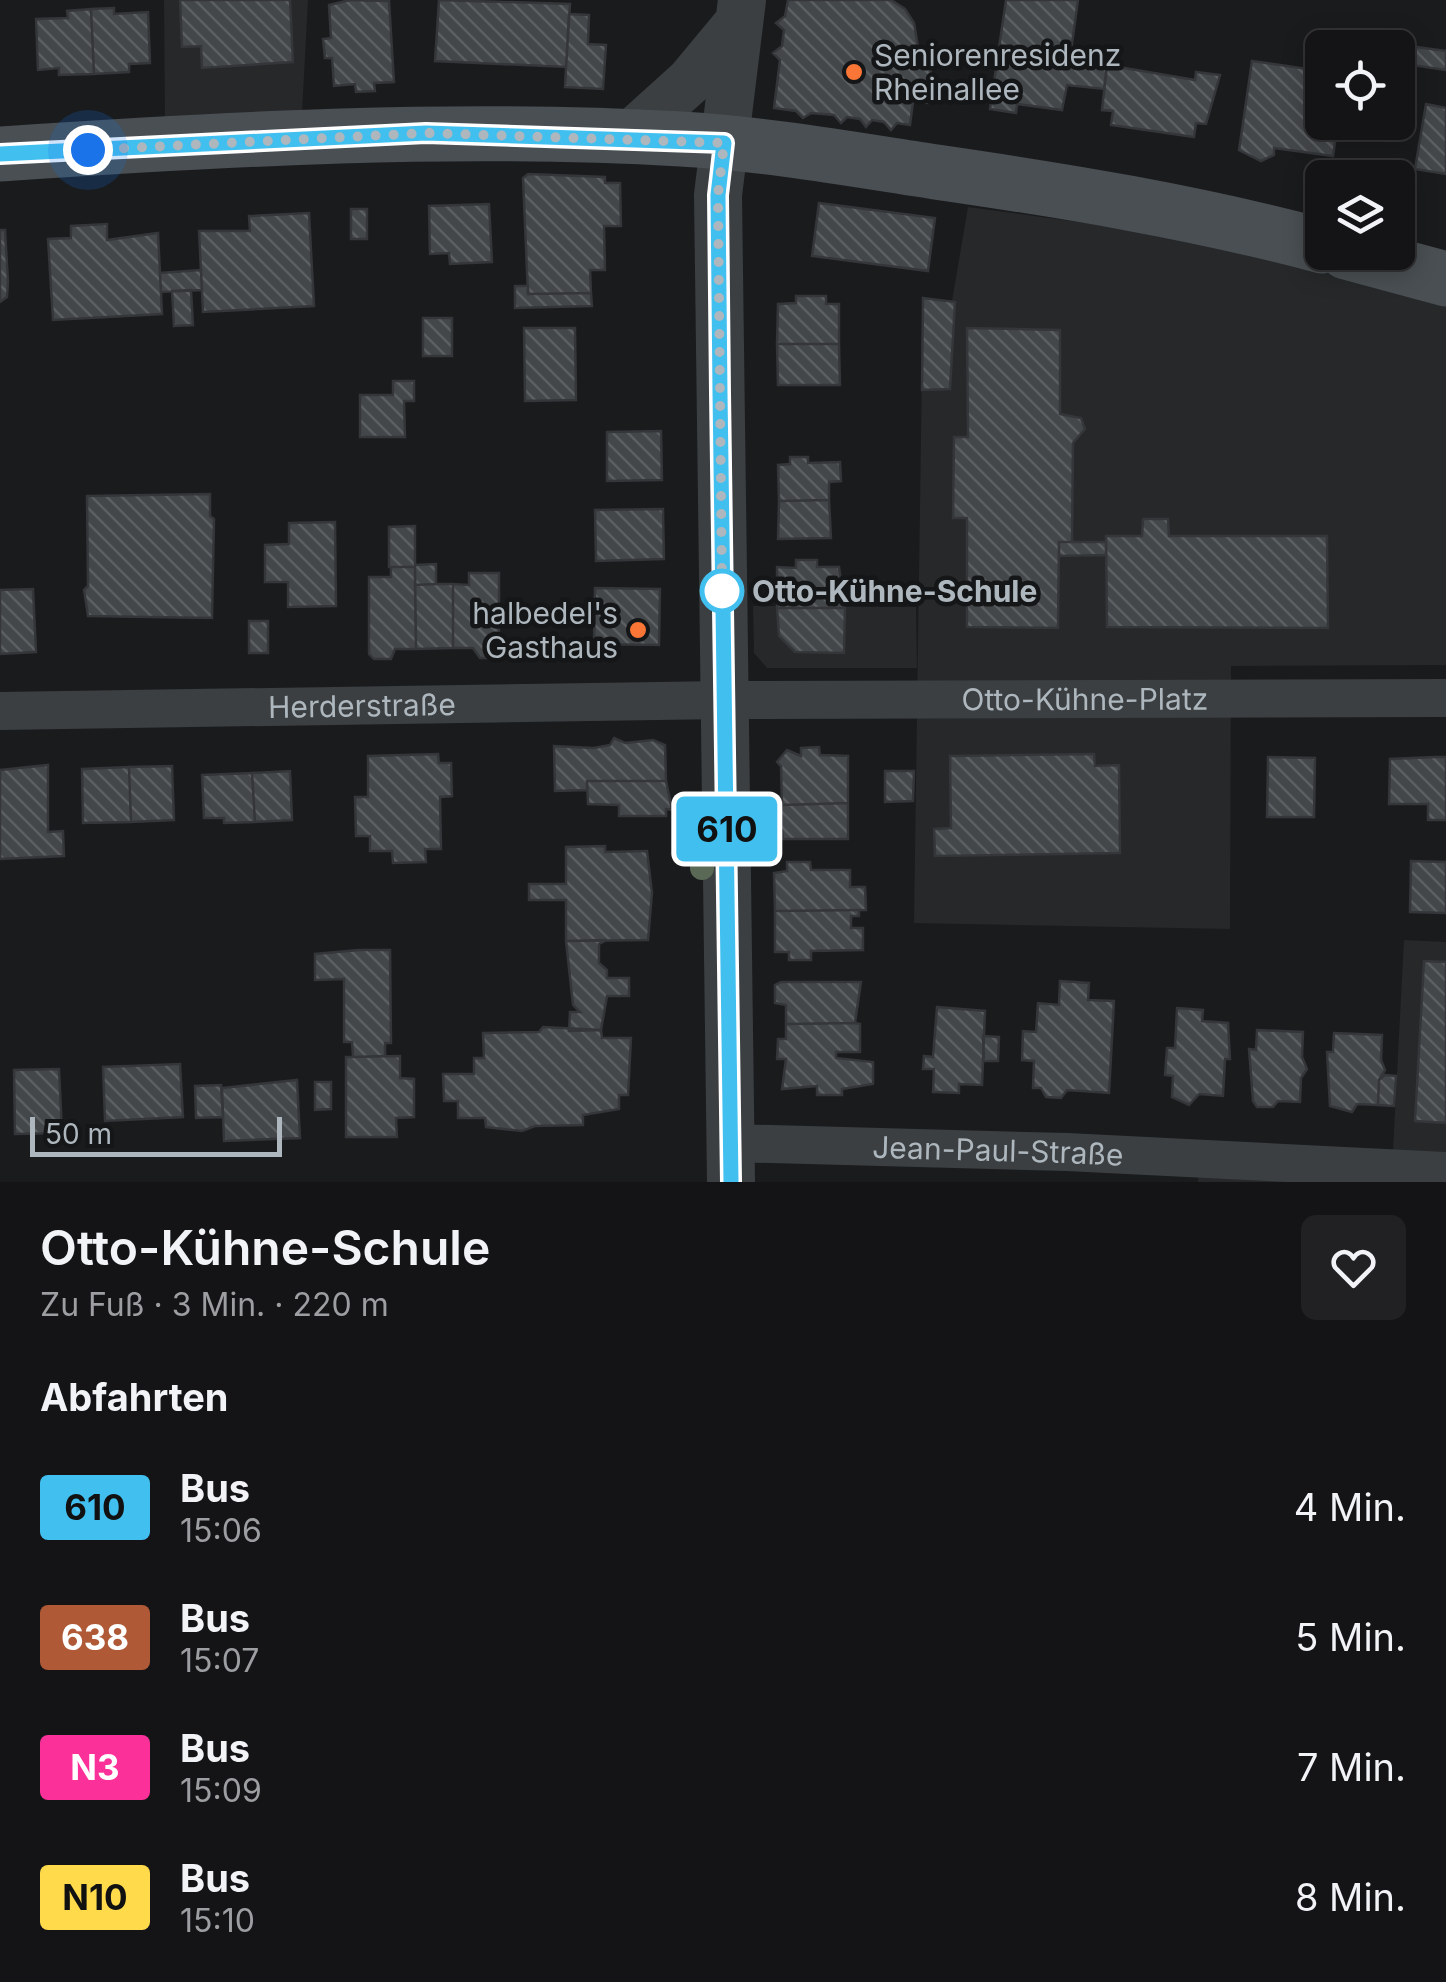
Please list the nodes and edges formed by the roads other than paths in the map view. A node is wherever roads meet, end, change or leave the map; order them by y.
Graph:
1 (741, 11) edge
2 (628, 137) junction
3 (724, 143) junction
4 (0, 154) edge
5 (1305, 242) edge
6 (1413, 270) edge
7 (1446, 279) edge
8 (1446, 698) edge
9 (724, 700) junction
10 (0, 711) edge
11 (730, 1162) edge
12 (1446, 1172) edge

1 - 2 street
1 - 3 street
2 - 3 main road
2 - 4 main road
3 - 5 main road
3 - 9 street
6 - 7 main road
8 - 9 street, Otto-Kühne-Platz
9 - 10 street, Herderstraße
9 - 11 street
11 - 12 street, Jean-Paul-Straße

